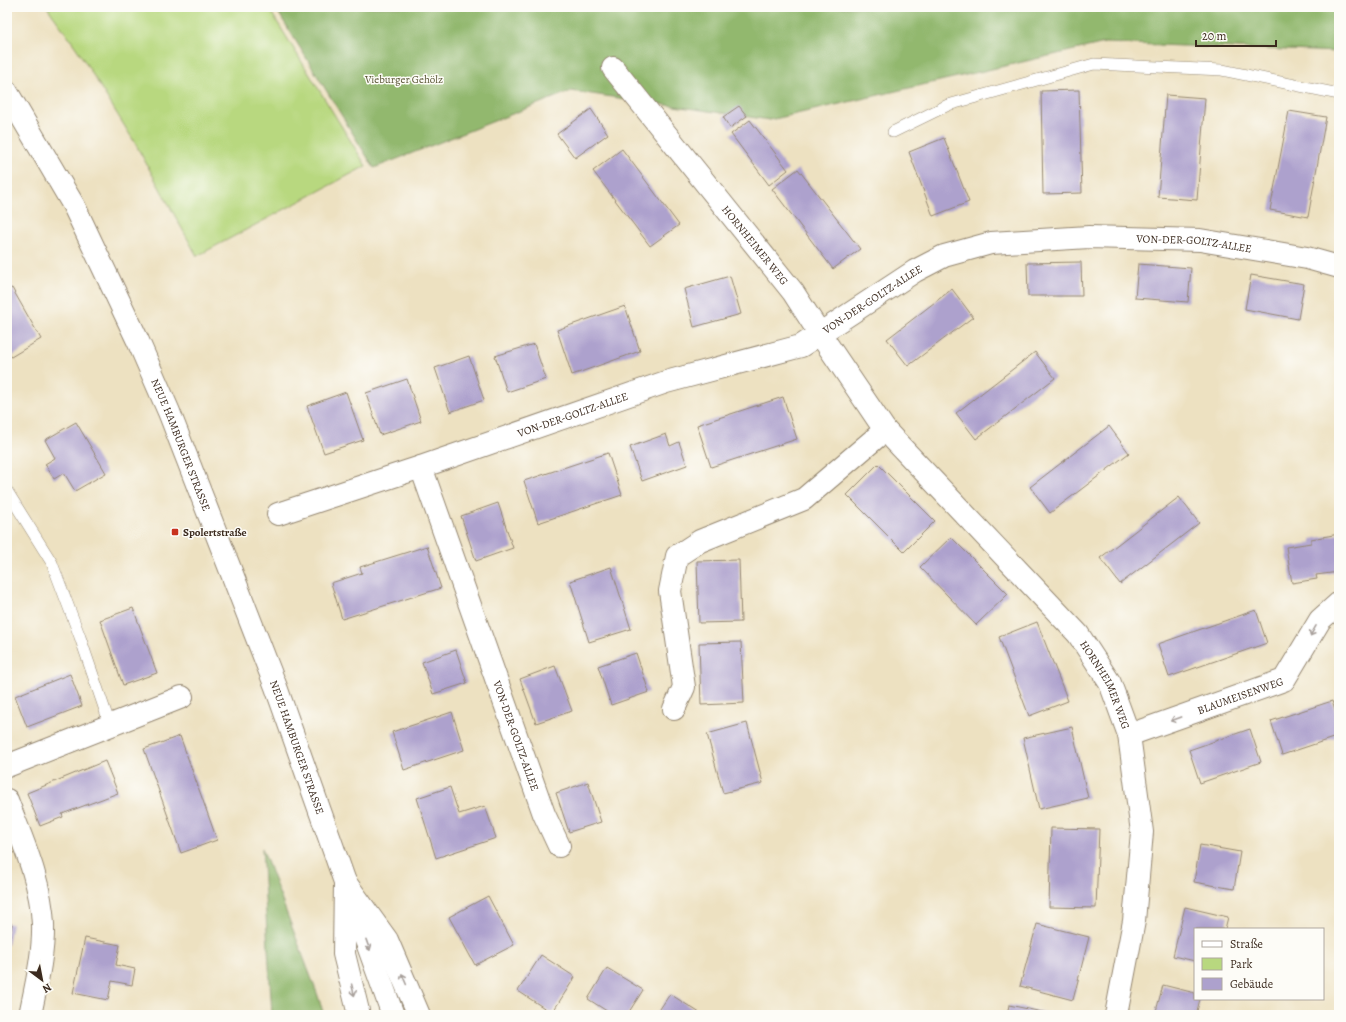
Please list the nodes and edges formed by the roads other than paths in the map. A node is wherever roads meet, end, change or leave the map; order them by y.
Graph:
1 (613, 68) dead end
2 (7, 92) edge
3 (1339, 94) edge
4 (893, 132) dead end
5 (1339, 268) edge
6 (820, 334) junction
7 (886, 430) junction
8 (422, 467) junction
9 (7, 491) edge
10 (278, 514) dead end
11 (1339, 602) edge
12 (182, 697) dead end
13 (674, 709) dead end
14 (110, 725) junction
15 (1129, 735) junction
16 (7, 766) edge
17 (7, 800) edge
18 (559, 846) dead end
19 (15, 847) edge
20 (345, 882) junction
21 (30, 1015) edge
22 (359, 1015) edge
23 (393, 1015) edge
24 (419, 1015) edge
25 (1116, 1015) edge

1 - 6 main road, HORNHEIMER WEG
2 - 20 main road, NEUE HAMBURGER STRASSE
3 - 4 lane
5 - 6 main road, VON-DER-GOLTZ-ALLEE
6 - 7 main road, HORNHEIMER WEG
6 - 8 main road, VON-DER-GOLTZ-ALLEE
7 - 13 main road
7 - 15 main road, HORNHEIMER WEG
8 - 10 main road, VON-DER-GOLTZ-ALLEE
8 - 18 main road, VON-DER-GOLTZ-ALLEE
9 - 14 lane
11 -> 15 main road, BLAUMEISENWEG
12 - 14 main road
14 - 16 main road
15 - 25 main road, HORNHEIMER WEG
17 - 19 main road
19 - 21 main road
20 -> 22 main road, NEUE HAMBURGER STRASSE
20 -> 23 main road
24 -> 20 main road, NEUE HAMBURGER STRASSE

